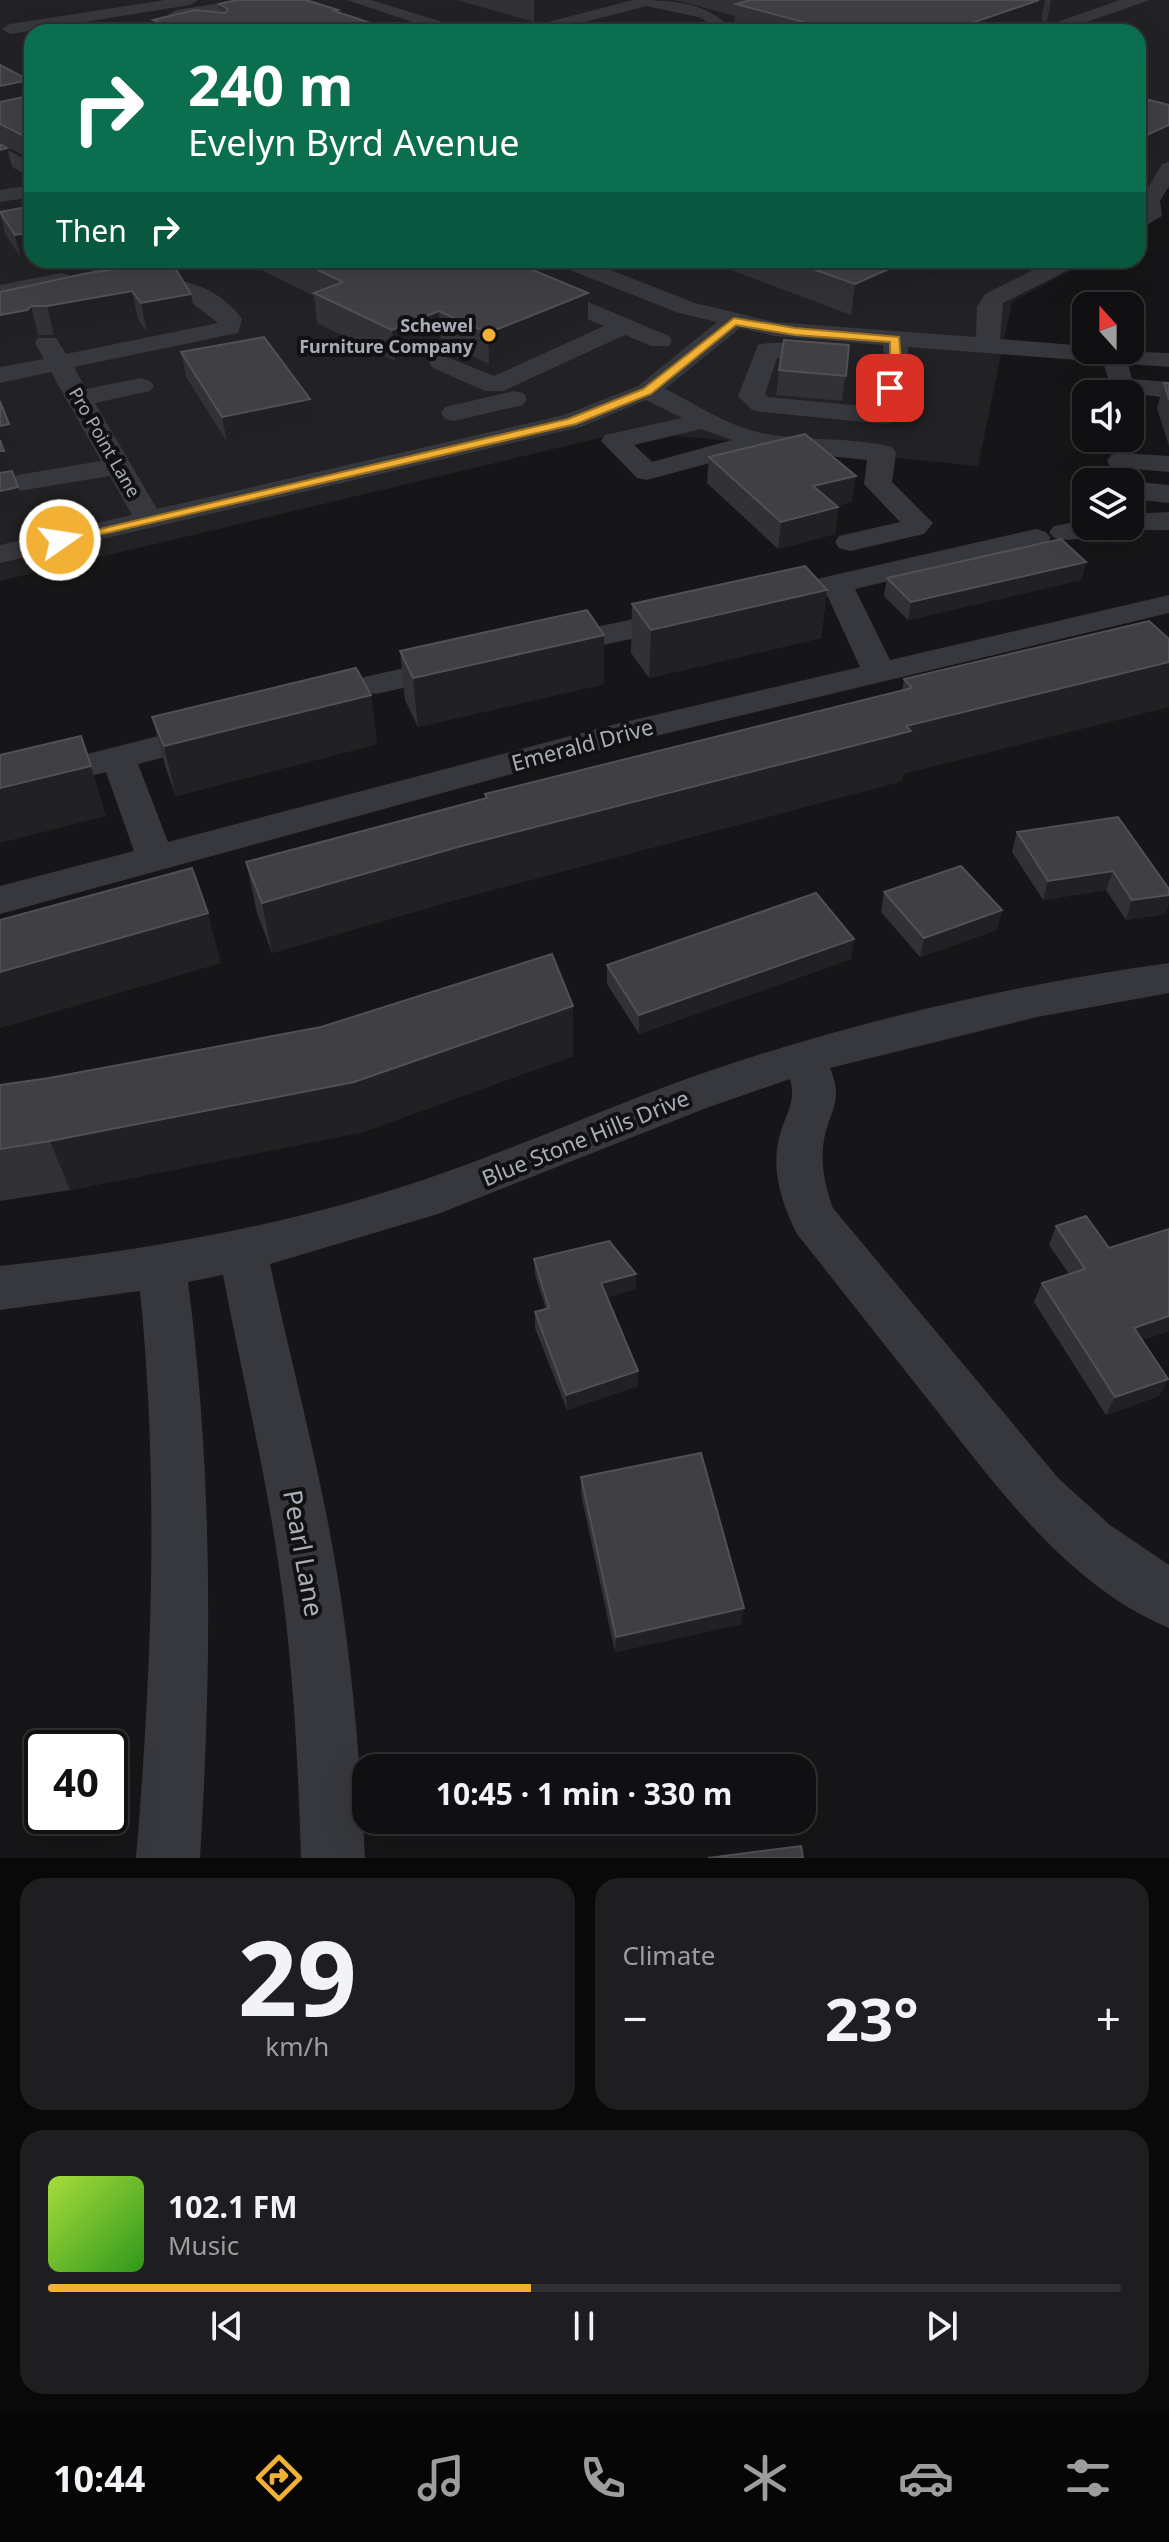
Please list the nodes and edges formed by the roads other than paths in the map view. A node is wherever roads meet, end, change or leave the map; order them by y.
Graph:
1 (190, 0) edge
2 (268, 0) edge
3 (387, 0) edge
4 (1087, 0) edge
5 (1142, 0) edge
6 (92, 2) edge
7 (362, 2) edge
8 (1109, 7) junction
9 (342, 12) edge
10 (410, 17) junction
11 (73, 21) junction
12 (60, 24) edge
13 (199, 24) edge
14 (446, 24) edge
15 (558, 24) edge
16 (718, 24) edge
17 (1064, 24) edge
18 (0, 152) edge
19 (24, 167) edge
20 (1169, 168) edge
21 (24, 192) edge
22 (0, 196) edge
23 (1146, 219) edge
24 (24, 267) edge
25 (93, 268) edge
26 (487, 268) edge
27 (585, 268) edge
28 (1054, 268) edge
29 (11, 290) edge
30 (0, 312) edge
31 (734, 321) junction
32 (624, 326) junction
33 (660, 341) dead end
34 (988, 346) junction
35 (0, 350) edge
36 (896, 350) junction
37 (53, 353) junction
38 (1072, 353) edge
39 (1144, 358) edge
40 (1169, 360) edge
41 (442, 363) dead end
42 (1116, 364) edge
43 (0, 375) edge
44 (141, 386) dead end
45 (1169, 390) edge
46 (647, 391) junction
47 (504, 392) junction
48 (80, 398) junction
49 (454, 413) dead end
50 (703, 421) junction
51 (557, 426) junction
52 (760, 441) junction
53 (1121, 461) dead end
54 (1169, 464) edge
55 (119, 466) junction
56 (53, 476) junction
57 (0, 486) edge
58 (1144, 491) edge
59 (1169, 494) edge
60 (149, 519) junction
61 (1169, 521) edge
62 (1144, 522) edge
63 (0, 528) edge
64 (1072, 532) edge
65 (850, 542) dead end
66 (0, 554) edge
67 (838, 585) junction
68 (1169, 604) edge
69 (879, 672) junction
70 (376, 684) dead end
71 (242, 726) edge
72 (118, 757) junction
73 (0, 788) edge
74 (155, 858) junction
75 (0, 900) edge
76 (1169, 978) edge
77 (804, 1058) junction
78 (243, 1252) junction
79 (162, 1268) junction
80 (0, 1288) edge
81 (1169, 1599) edge
82 (168, 1858) edge
83 (333, 1858) edge

1 - 11 street
2 - 13 street
3 - 7 street
4 - 8 street
5 - 8 street
6 - 11 street
7 - 10 street
8 - 17 street
9 - 10 street
10 - 14 street
11 - 12 street
15 - 16 street
18 - 19 street
20 - 23 street
21 - 22 street
24 - 29 street
25 - 29 street
26 - 32 street
27 - 31 street
28 - 34 street
30 - 37 street
31 - 36 street
31 - 46 street
32 - 33 street
32 - 47 street
34 - 36 street
34 - 38 street
35 - 37 street
36 - 36 street
37 - 43 street
37 - 48 street, Pro Point Lane
39 - 40 street
41 - 47 street
42 - 45 street
44 - 48 street
46 - 50 street
46 - 51 street
47 - 49 street
47 - 51 street
48 - 55 street, Pro Point Lane
50 - 52 street
50 - 52 street
51 - 60 street
52 - 65 street
53 - 54 street
55 - 56 street
55 - 60 street, Pro Point Lane
56 - 57 street
56 - 63 street
58 - 59 street
60 - 66 street
61 - 62 street
64 - 67 street
67 - 69 street
67 - 70 street
68 - 69 street, Emerald Drive
69 - 74 street, Emerald Drive
71 - 72 street
72 - 73 street
72 - 74 street
74 - 75 street, Emerald Drive
76 - 77 street, Blue Stone Hills Drive
77 - 78 street, Blue Stone Hills Drive
77 - 81 street
78 - 79 street, Blue Stone Hills Drive
78 - 83 street, Pearl Lane
79 - 80 street, Blue Stone Hills Drive
79 - 82 street

